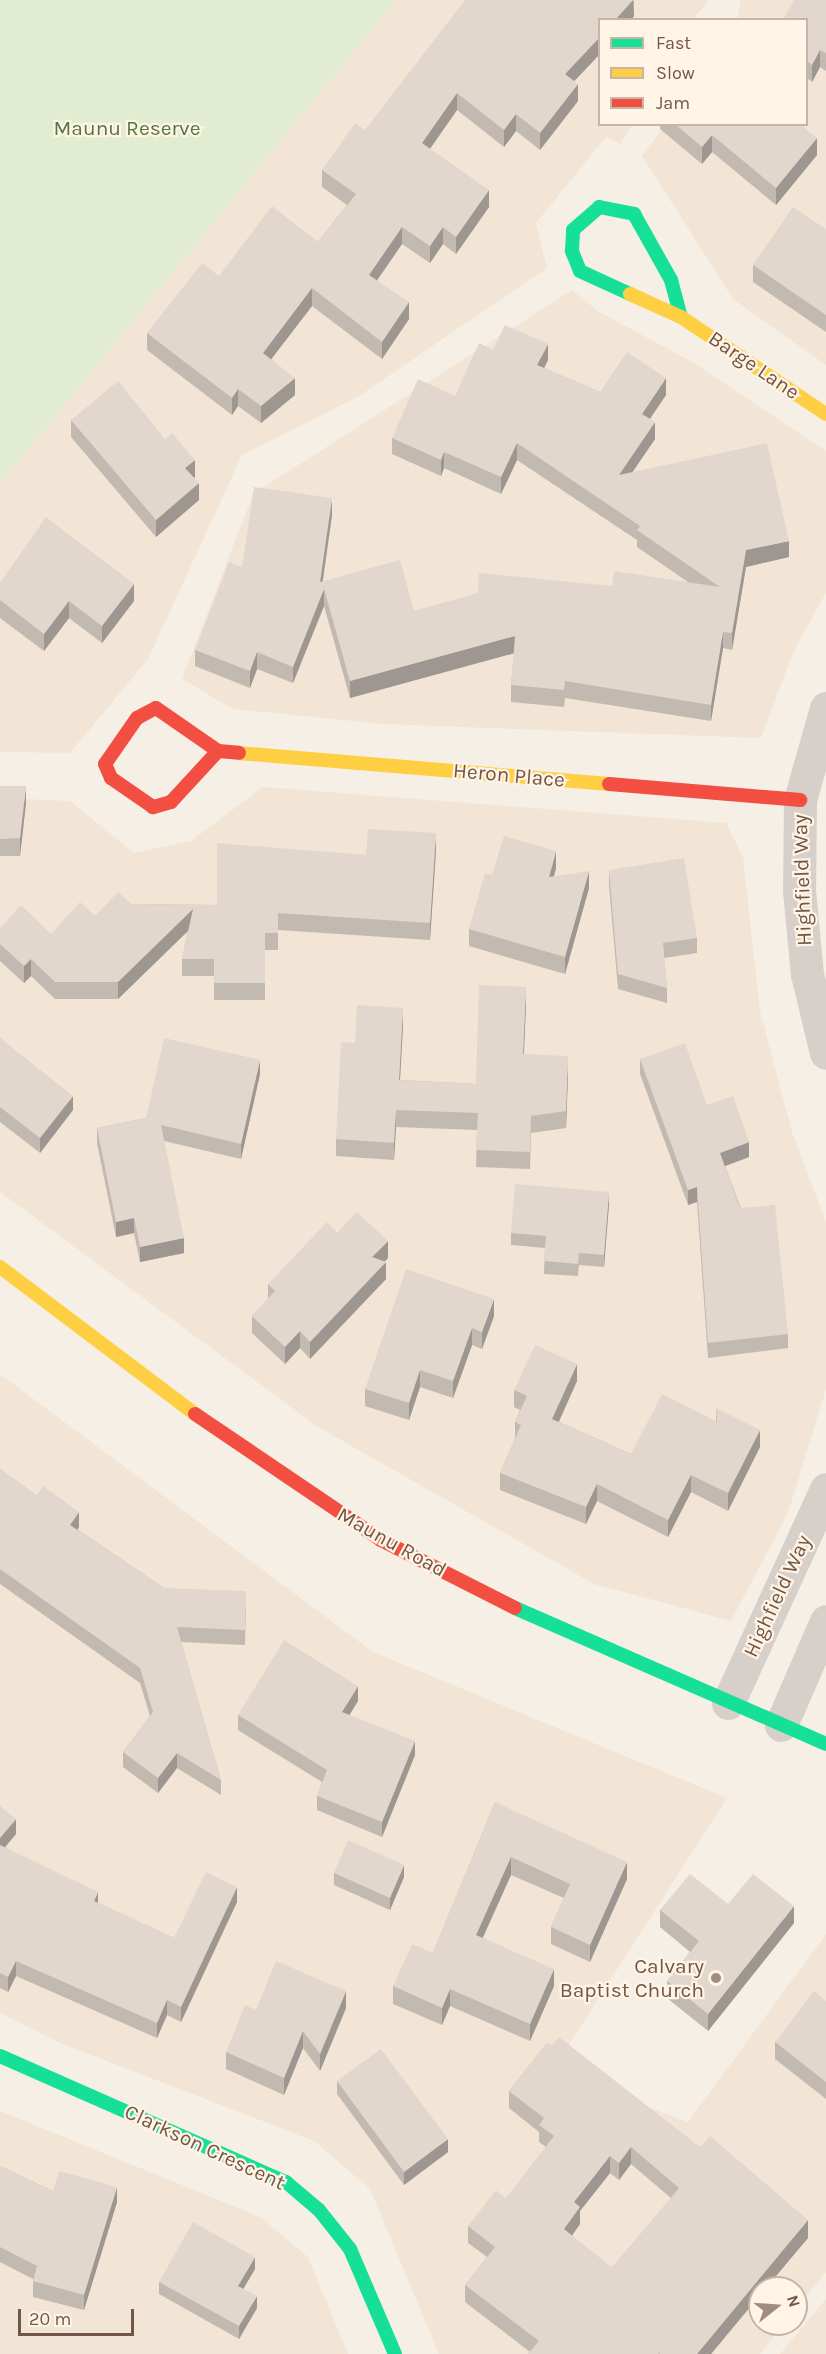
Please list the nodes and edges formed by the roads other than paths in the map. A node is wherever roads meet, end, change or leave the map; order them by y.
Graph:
1 (681, 317) junction
2 (826, 414) edge
3 (826, 708) edge
4 (218, 751) junction
5 (800, 800) junction
6 (825, 1050) edge
7 (0, 1267) edge
8 (826, 1489) edge
9 (826, 1621) edge
10 (728, 1703) junction
11 (781, 1725) junction
12 (826, 1744) edge
13 (0, 2056) edge
14 (395, 2354) edge

1 - 1 street, Barge Lane
1 - 2 street, Barge Lane
3 - 5 street, Highfield Way
4 - 4 street, Heron Place
4 - 5 street, Heron Place
5 - 6 street, Highfield Way
7 - 10 street, Maunu Road
8 - 10 street, Highfield Way
9 - 11 street
10 - 11 street, Maunu Road
11 - 12 street, Maunu Road
13 - 14 street, Clarkson Crescent

